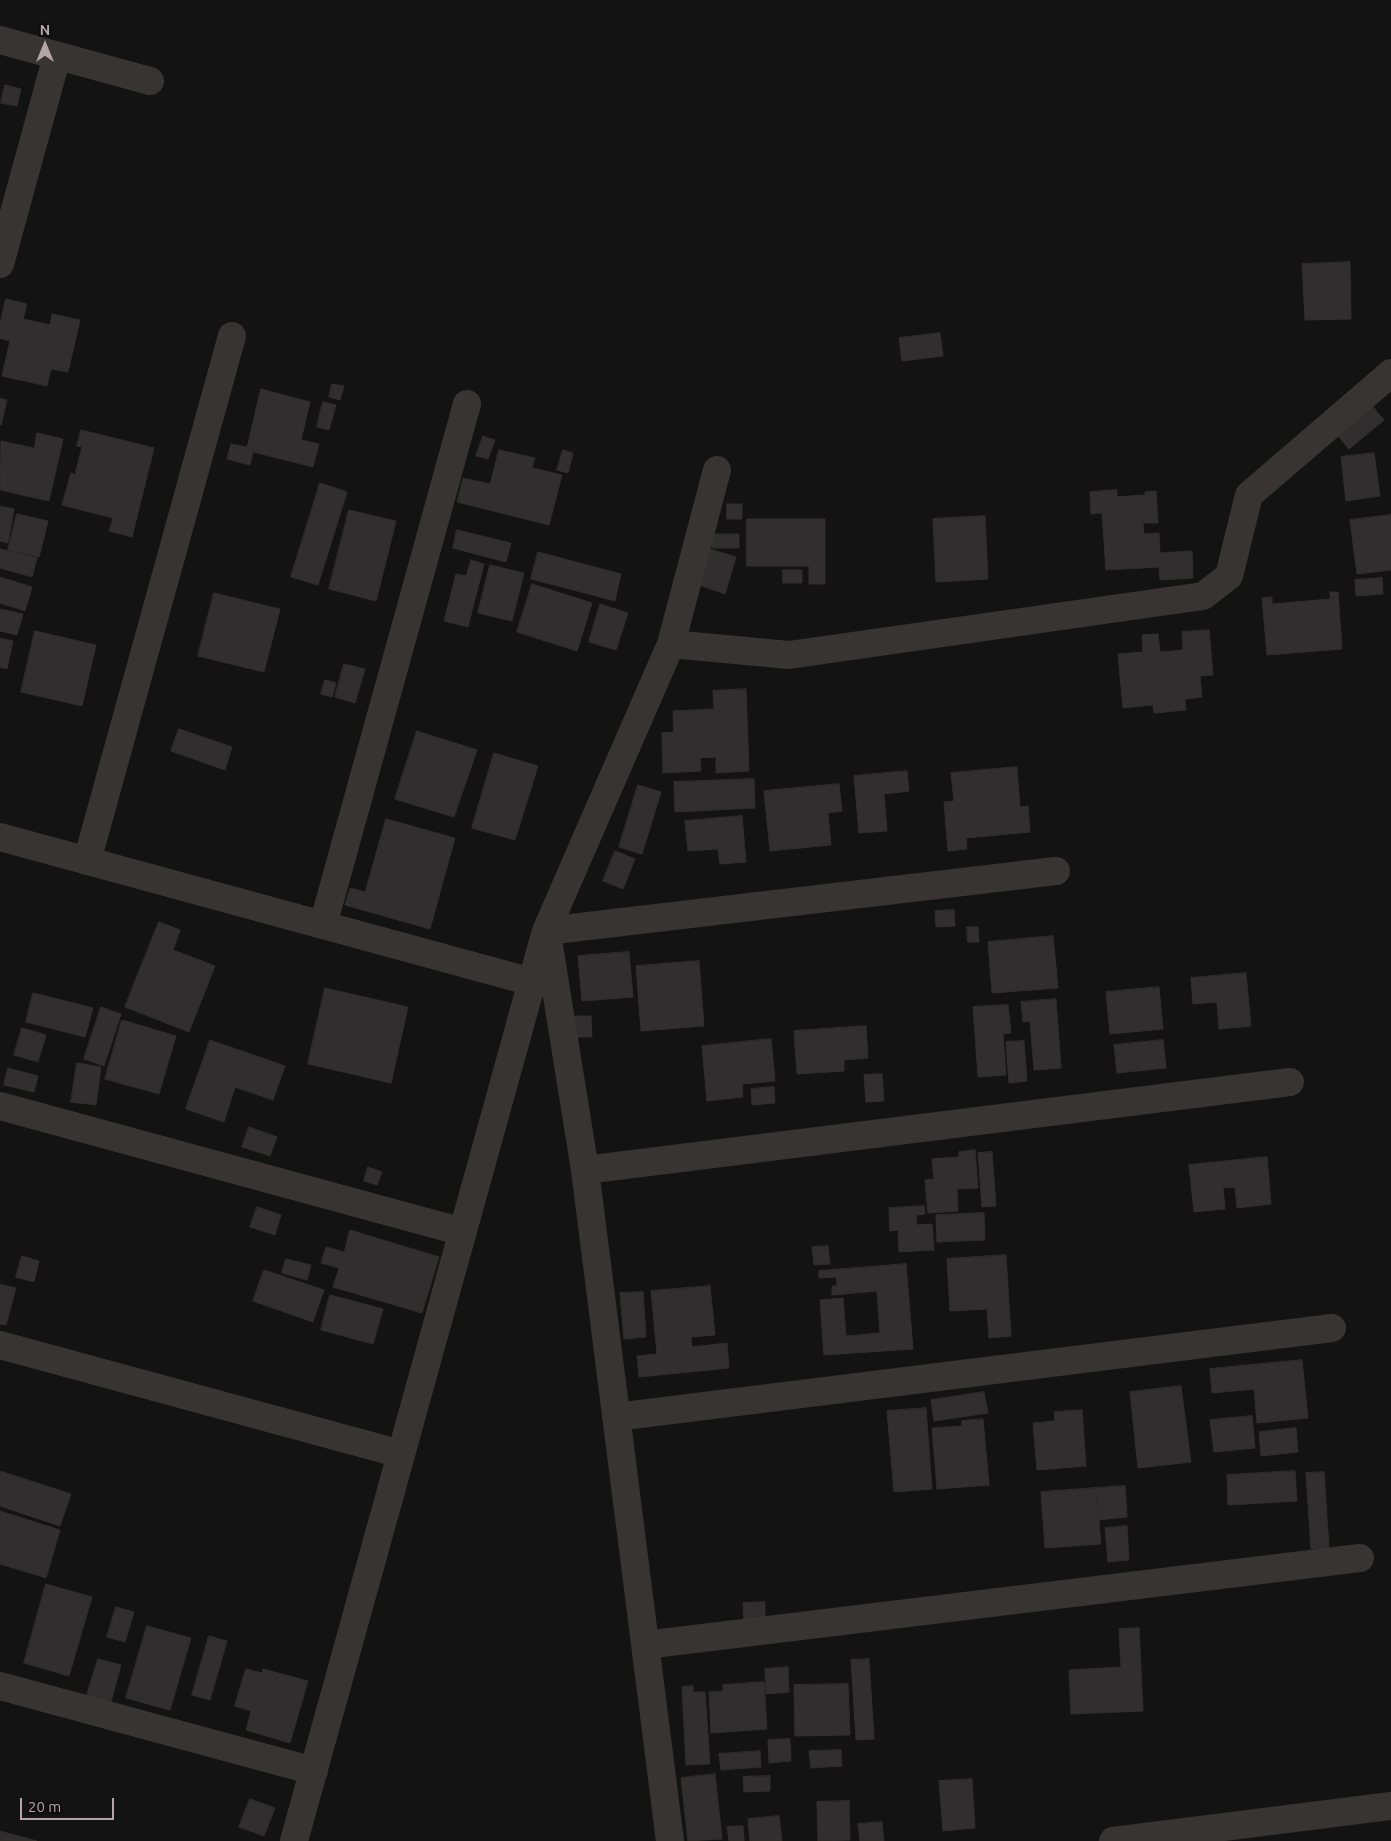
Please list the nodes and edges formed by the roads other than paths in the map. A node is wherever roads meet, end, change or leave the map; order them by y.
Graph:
1 (0, 40) edge
2 (57, 56) junction
3 (150, 81) dead end
4 (0, 264) edge
5 (232, 336) dead end
6 (1391, 373) edge
7 (468, 404) dead end
8 (717, 470) dead end
9 (672, 644) junction
10 (0, 837) edge
11 (87, 860) junction
12 (1056, 871) dead end
13 (323, 925) junction
14 (546, 931) junction
15 (532, 982) junction
16 (1290, 1082) dead end
17 (0, 1106) edge
18 (585, 1170) junction
19 (463, 1232) junction
20 (1332, 1328) dead end
21 (0, 1345) edge
22 (616, 1418) junction
23 (402, 1454) junction
24 (1360, 1558) dead end
25 (645, 1645) junction
26 (0, 1686) edge
27 (314, 1771) junction
28 (1391, 1806) edge
29 (294, 1841) edge
30 (670, 1841) edge
31 (1113, 1841) edge

1 - 2 street
2 - 3 street
2 - 4 street
5 - 11 street
6 - 9 street
7 - 13 street
8 - 9 street
9 - 14 street
10 - 11 street
11 - 13 street
12 - 14 street
13 - 15 street
14 - 15 street
14 - 18 street
15 - 19 street
16 - 18 street
17 - 19 street
18 - 22 street
19 - 23 street
20 - 22 street
21 - 23 street
22 - 25 street
23 - 27 street
24 - 25 street
25 - 30 street
26 - 27 street
27 - 29 street
28 - 31 street

